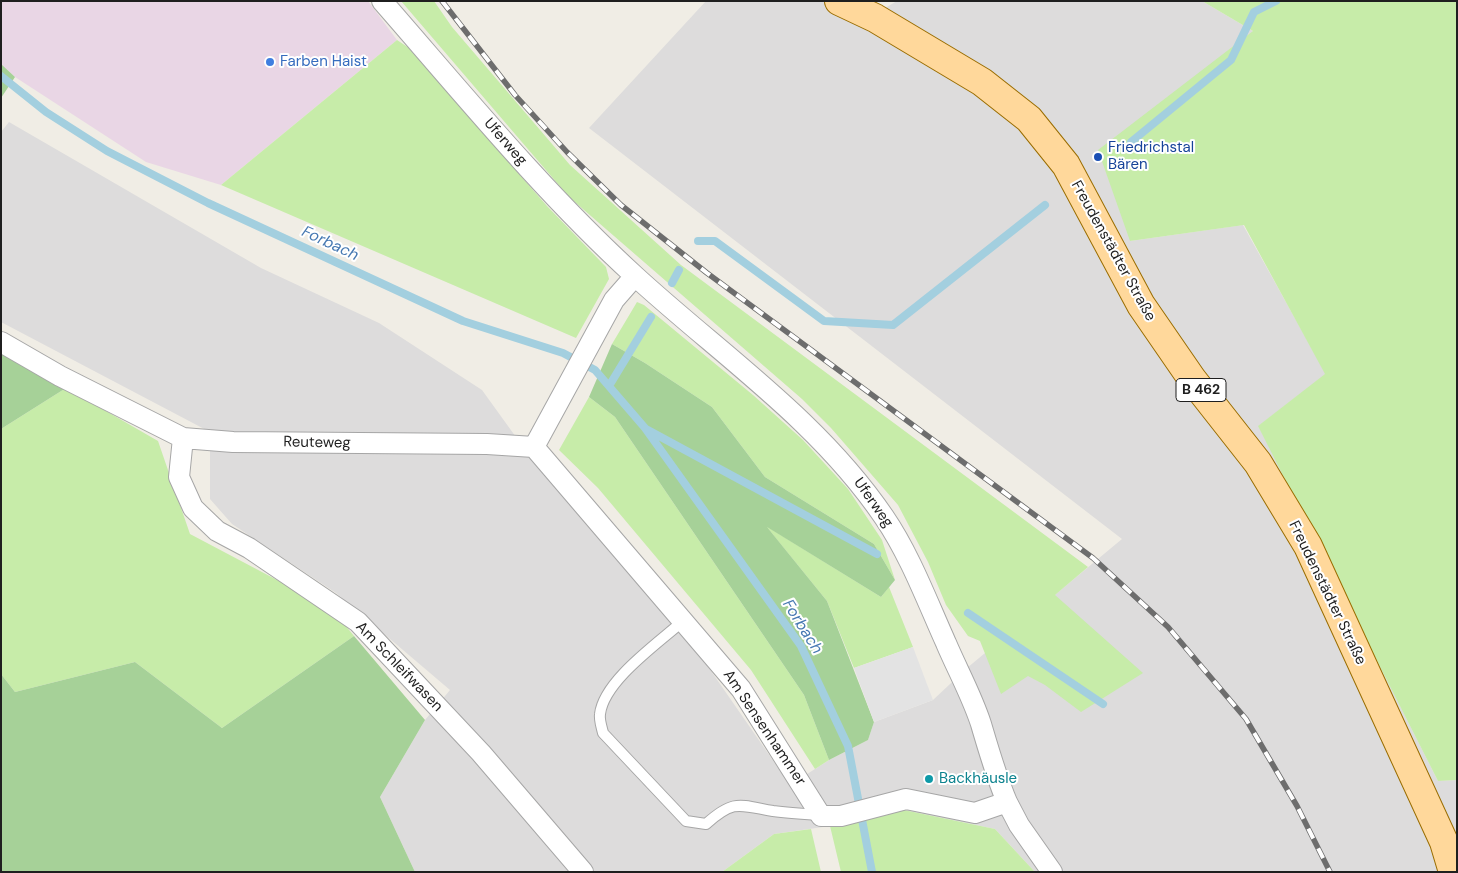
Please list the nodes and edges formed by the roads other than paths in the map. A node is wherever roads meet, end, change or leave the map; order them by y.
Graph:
1 (382, 1) edge
2 (839, 1) edge
3 (635, 276) junction
4 (1, 342) edge
5 (183, 438) junction
6 (534, 447) junction
7 (684, 620) junction
8 (1007, 802) junction
9 (821, 816) junction
10 (583, 872) edge
11 (1052, 872) edge
12 (1453, 872) edge

1 - 3 street, Uferweg
2 - 12 main road, Freudenstädter Straße / B 462
3 - 6 street
3 - 8 street, Uferweg
4 - 5 street, Reuteweg
5 - 6 street, Reuteweg
5 - 10 street, Am Schleifwasen
6 - 7 street, Am Sensenhammer
7 - 9 street, Am Sensenhammer
7 - 9 lane
8 - 9 street
8 - 11 street

